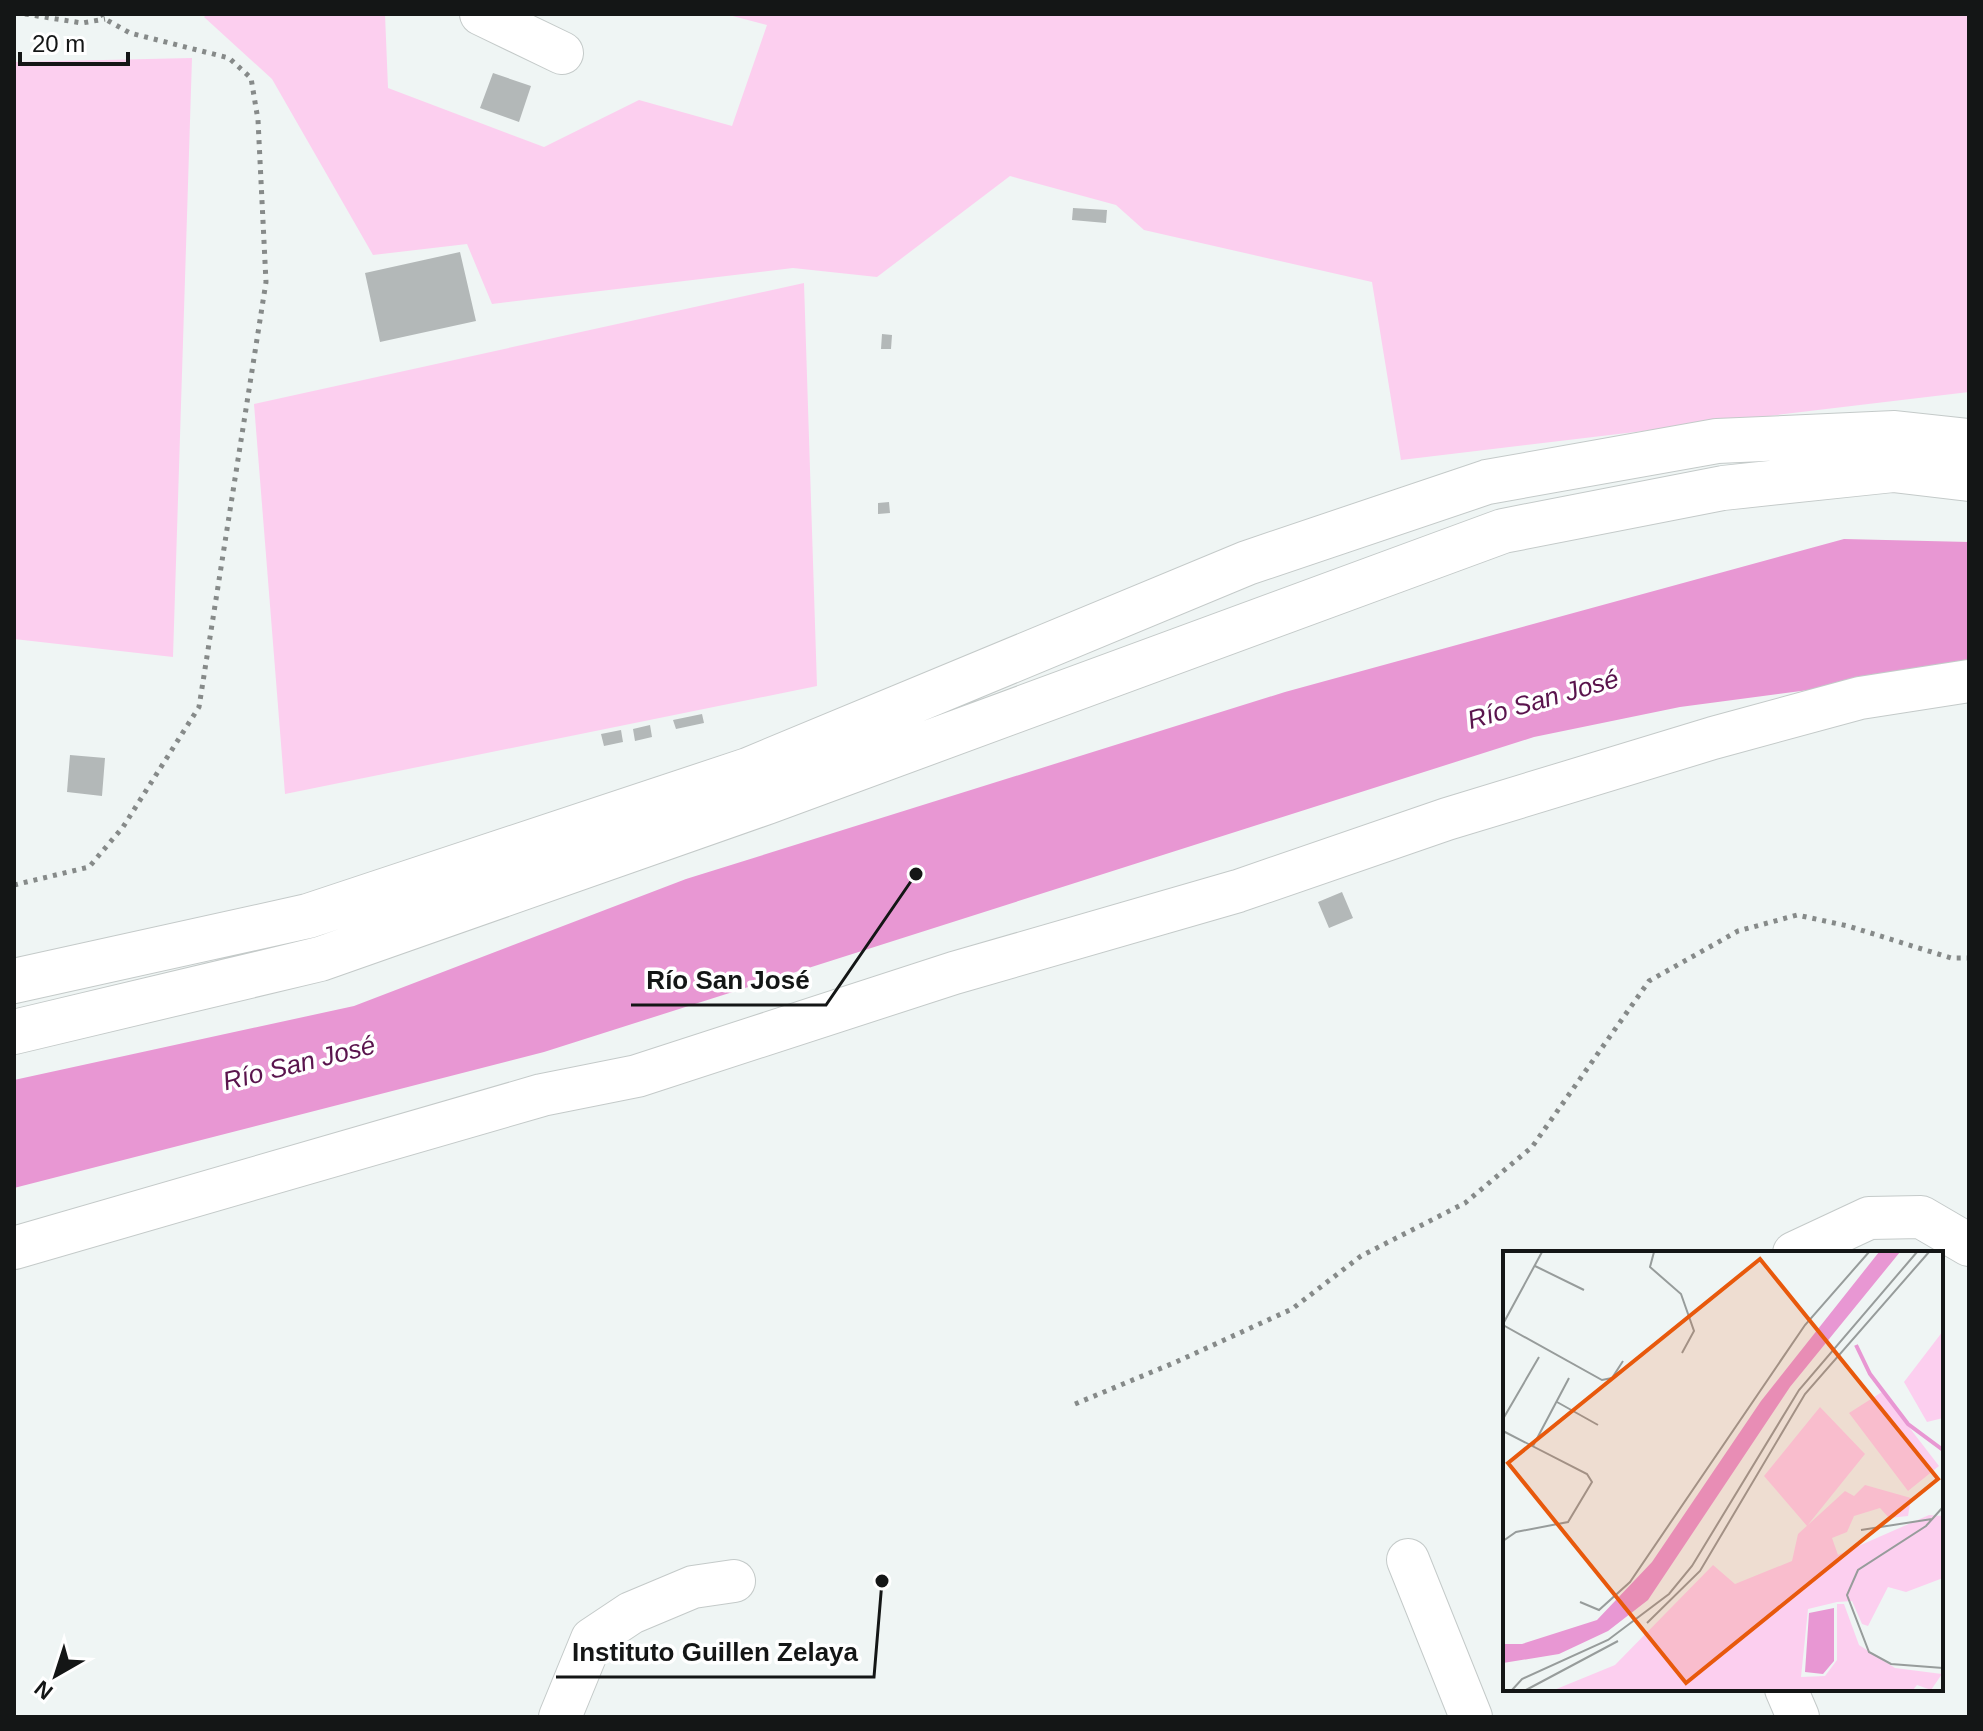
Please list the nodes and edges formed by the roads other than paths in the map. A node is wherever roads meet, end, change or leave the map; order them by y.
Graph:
1 (481, 14) edge
2 (562, 53) dead end
3 (1969, 441) edge
4 (1969, 479) edge
5 (1969, 681) edge
6 (14, 981) edge
7 (14, 1032) edge
8 (1969, 1245) edge
9 (14, 1248) edge
10 (1798, 1251) edge
11 (1408, 1560) dead end
12 (734, 1581) dead end
13 (560, 1717) edge
14 (1471, 1717) edge

1 - 2 street
3 - 6 main road
4 - 7 main road
5 - 9 street
8 - 10 street
11 - 14 street
12 - 13 street

